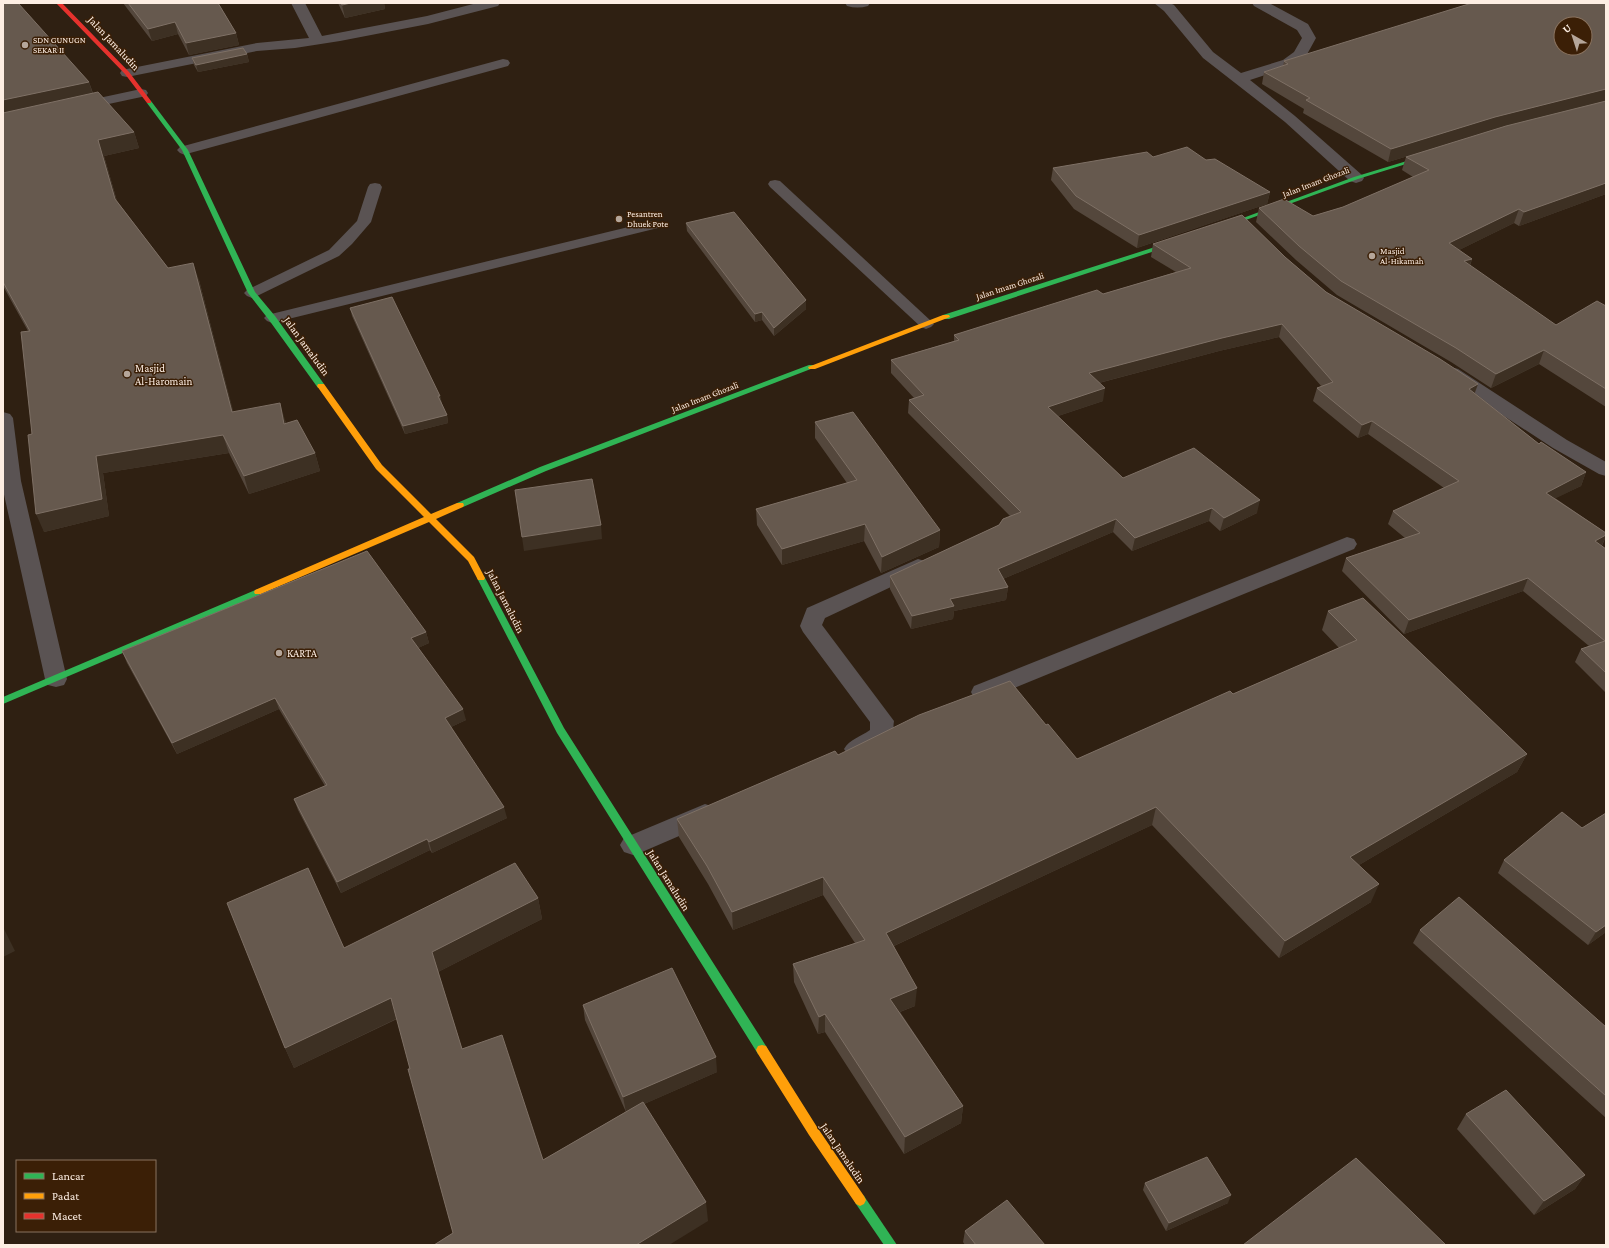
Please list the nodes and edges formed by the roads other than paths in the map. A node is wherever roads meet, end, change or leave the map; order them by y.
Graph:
1 (59, 3) edge
2 (298, 3) edge
3 (494, 3) edge
4 (852, 3) edge
5 (863, 3) edge
6 (1161, 3) edge
7 (1259, 3) edge
8 (316, 40) junction
9 (502, 63) dead end
10 (128, 73) junction
11 (1240, 78) junction
12 (141, 93) junction
13 (64, 110) edge
14 (185, 150) junction
15 (1444, 151) edge
16 (1356, 178) junction
17 (774, 184) dead end
18 (375, 187) dead end
19 (654, 225) dead end
20 (1213, 230) edge
21 (1190, 238) edge
22 (252, 293) junction
23 (272, 318) junction
24 (926, 324) junction
25 (1437, 364) edge
26 (3, 418) edge
27 (1606, 470) edge
28 (430, 517) junction
29 (1347, 544) dead end
30 (933, 559) edge
31 (56, 679) junction
32 (3, 701) edge
33 (962, 701) edge
34 (903, 725) edge
35 (881, 734) junction
36 (835, 758) edge
37 (727, 805) edge
38 (633, 845) junction
39 (891, 1245) edge

1 - 10 street, Jalan Jamaludin
2 - 8 street
3 - 8 street
4 - 5 street
6 - 11 street
7 - 11 street
8 - 10 street
9 - 14 street
10 - 12 street, Jalan Jamaludin
11 - 16 street
12 - 13 street
12 - 14 street, Jalan Jamaludin
14 - 22 street, Jalan Jamaludin
15 - 16 street, Jalan Imam Ghozali
16 - 20 street, Jalan Imam Ghozali
17 - 24 lane
18 - 22 lane
19 - 23 lane
21 - 24 street, Jalan Imam Ghozali
22 - 23 street, Jalan Jamaludin
23 - 28 street, Jalan Jamaludin
24 - 28 street, Jalan Imam Ghozali
25 - 27 street
26 - 31 street
28 - 31 street, Jalan Imam Ghozali
28 - 38 street, Jalan Jamaludin
29 - 33 street
30 - 35 street
31 - 32 street, Jalan Imam Ghozali
34 - 35 street
35 - 36 street
37 - 38 street
38 - 39 street, Jalan Jamaludin

